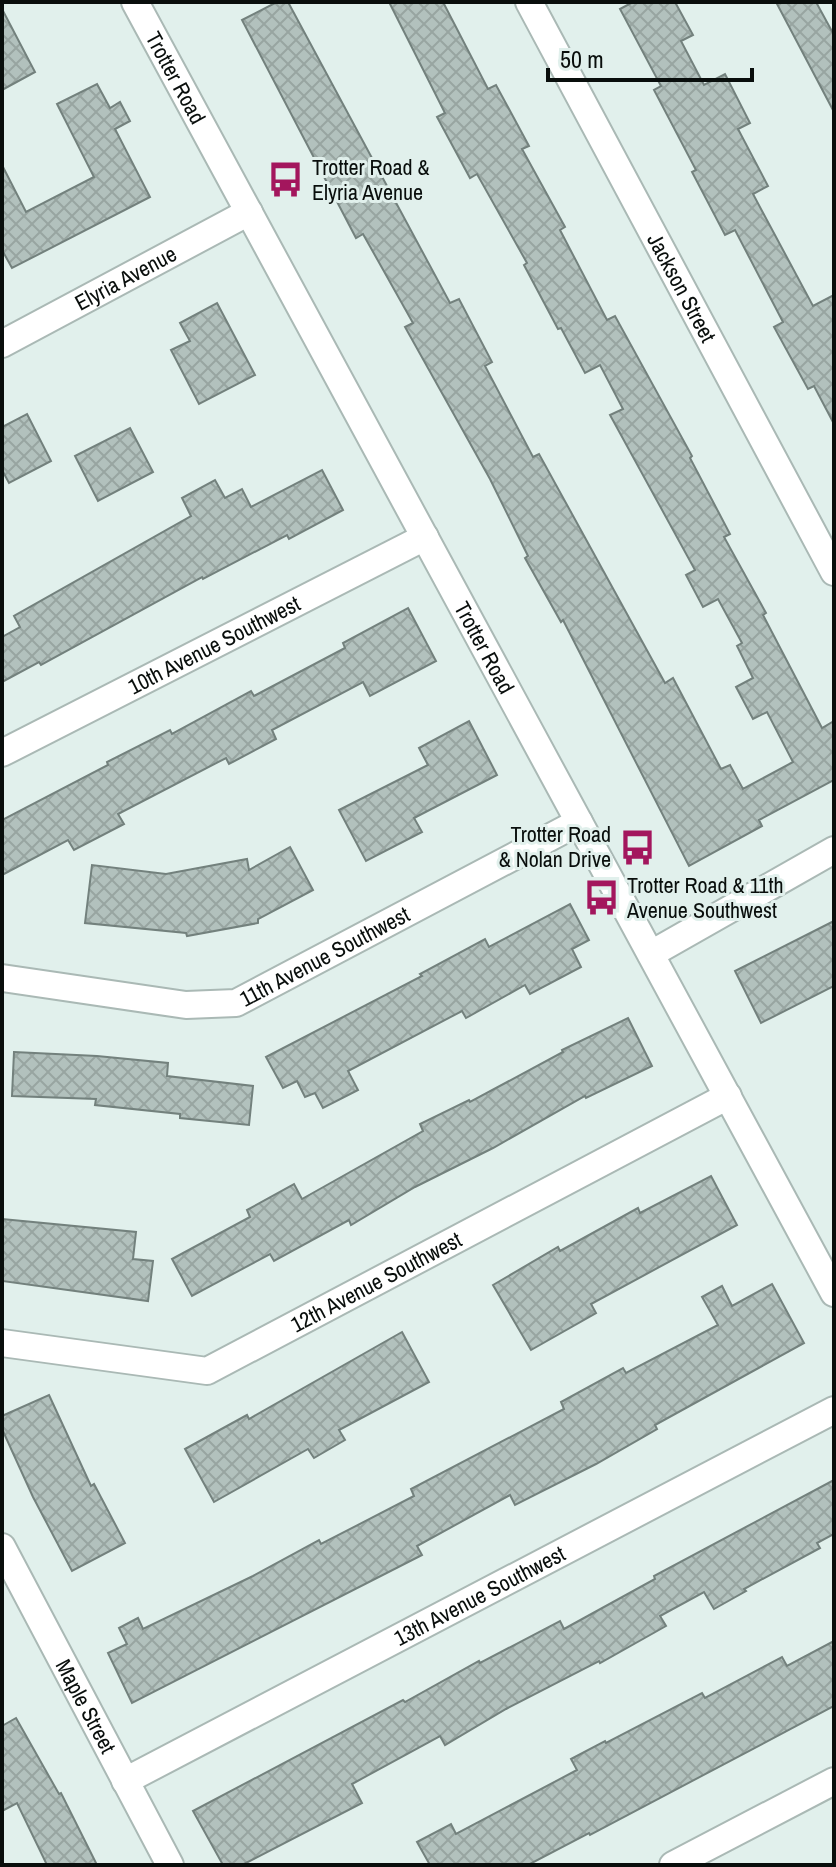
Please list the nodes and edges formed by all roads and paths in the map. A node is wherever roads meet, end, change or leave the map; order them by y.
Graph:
1 (135, 2) edge
2 (529, 2) edge
3 (249, 212) junction
4 (2, 344) edge
5 (425, 537) junction
6 (834, 572) edge
7 (2, 753) edge
8 (579, 822) junction
9 (834, 850) edge
10 (651, 954) junction
11 (2, 978) edge
12 (728, 1096) junction
13 (834, 1293) edge
14 (2, 1343) edge
15 (834, 1410) edge
16 (2, 1547) edge
17 (125, 1781) junction
18 (834, 1781) edge
19 (170, 1865) edge
20 (673, 1865) edge

1 - 3 street, Trotter Road
2 - 6 street, Jackson Street
3 - 4 street, Elyria Avenue
3 - 5 street, Trotter Road
5 - 7 street, 10th Avenue Southwest
5 - 8 street, Trotter Road
8 - 10 street, Trotter Road
8 - 11 street, 11th Avenue Southwest
9 - 10 street
10 - 12 street, Trotter Road
12 - 13 street, Trotter Road
12 - 14 street, 12th Avenue Southwest
15 - 17 street, 13th Avenue Southwest
16 - 17 street, Maple Street
17 - 19 street, Maple Street
18 - 20 street

